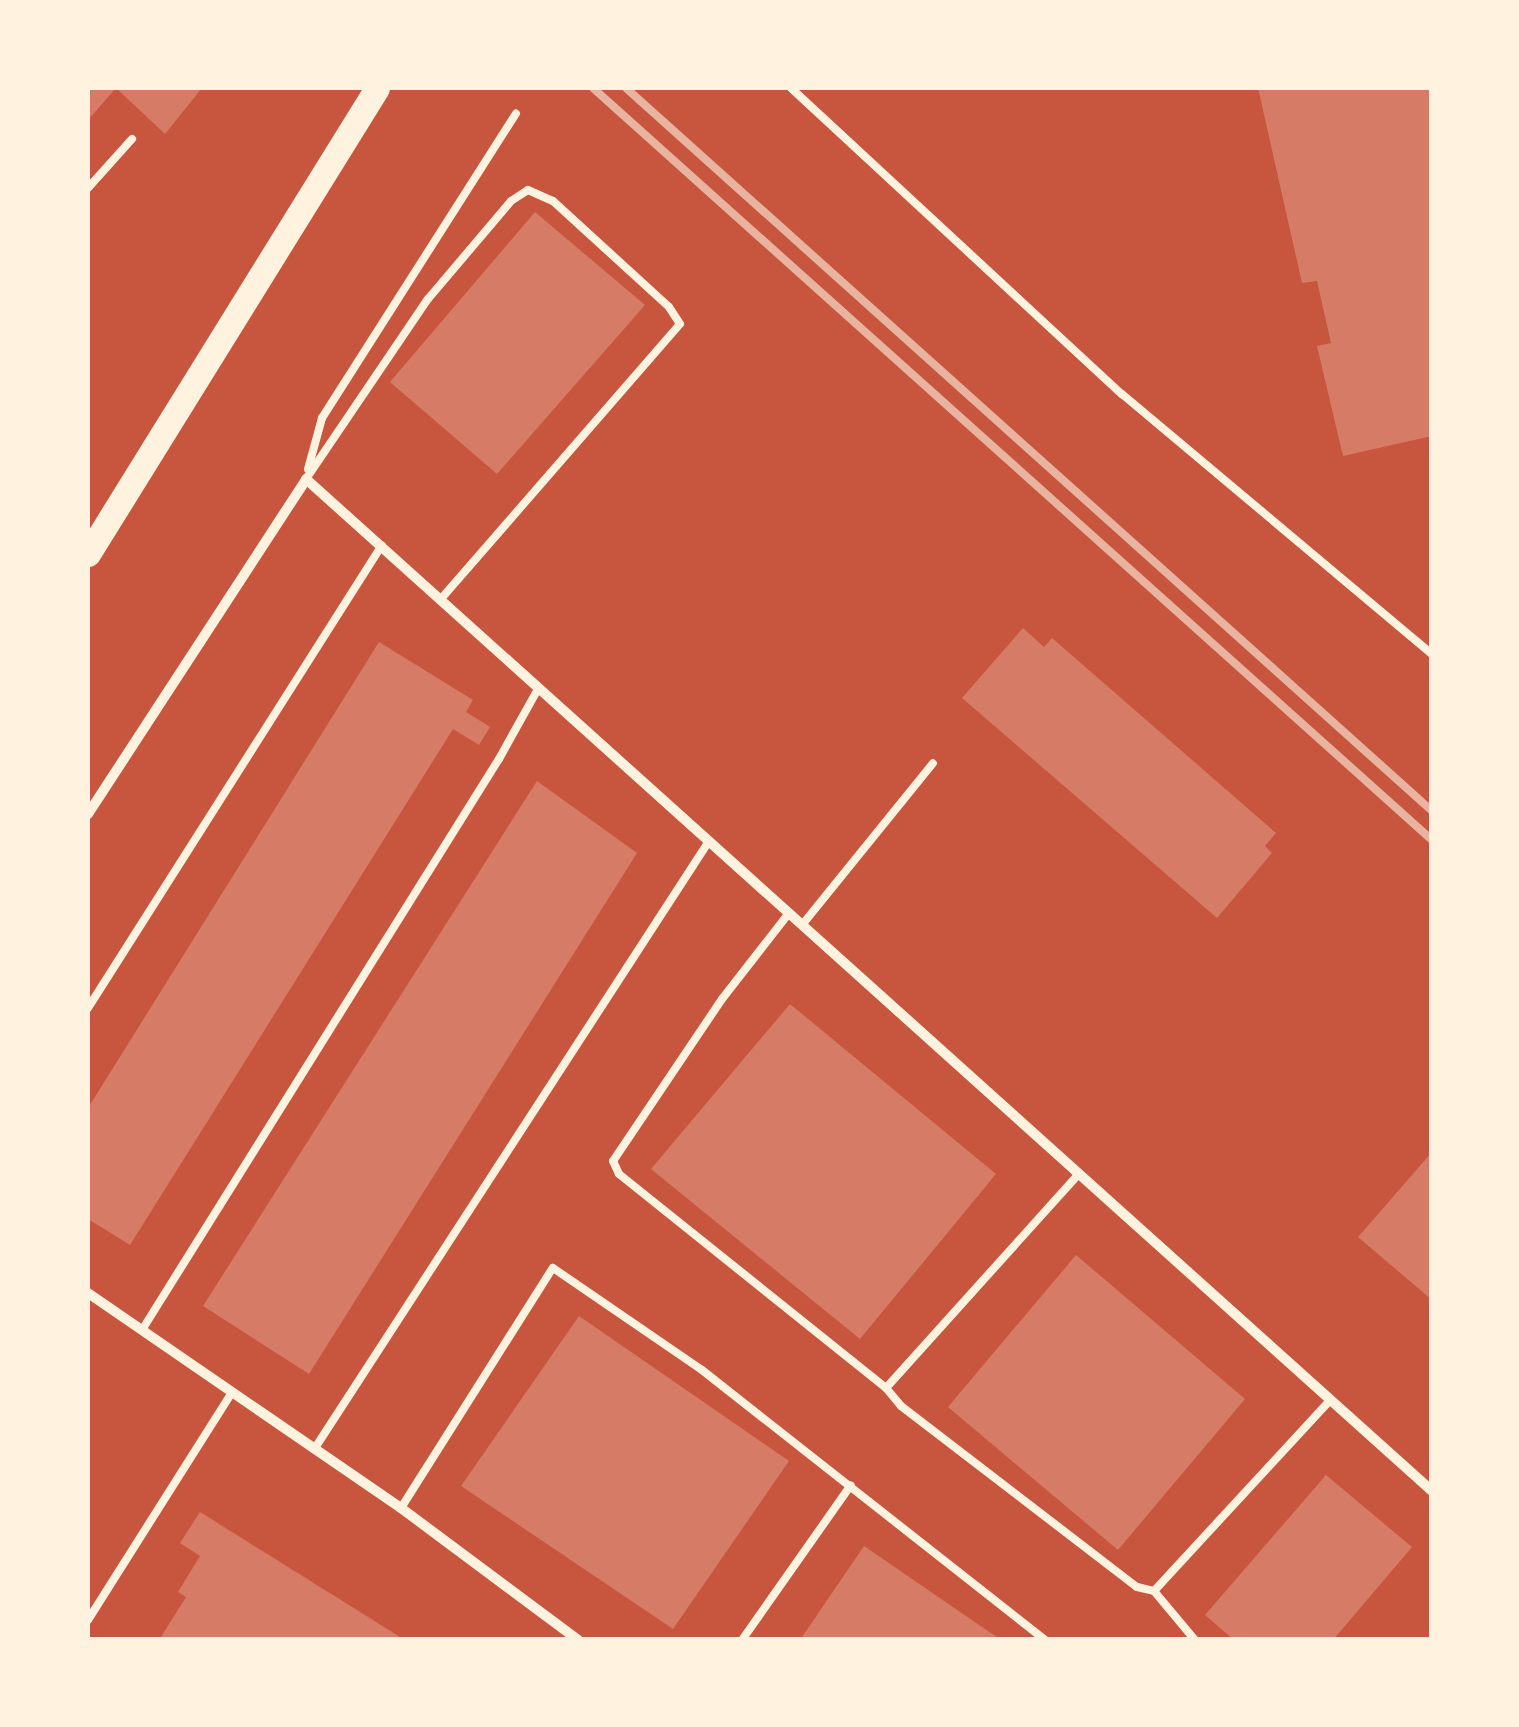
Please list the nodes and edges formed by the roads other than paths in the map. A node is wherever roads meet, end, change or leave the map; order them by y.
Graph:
1 (792, 88) edge
2 (372, 96) edge
3 (516, 113) dead end
4 (132, 140) dead end
5 (88, 188) edge
6 (306, 479) junction
7 (382, 545) junction
8 (88, 554) edge
9 (442, 598) junction
10 (1432, 654) edge
11 (539, 687) junction
12 (933, 764) dead end
13 (88, 814) edge
14 (709, 841) junction
15 (789, 913) junction
16 (802, 925) junction
17 (88, 1008) edge
18 (1079, 1174) junction
19 (88, 1292) edge
20 (142, 1330) junction
21 (886, 1388) junction
22 (232, 1392) junction
23 (1330, 1400) junction
24 (315, 1448) junction
25 (851, 1485) junction
26 (1432, 1491) edge
27 (401, 1508) junction
28 (1154, 1591) junction
29 (88, 1620) edge
30 (578, 1640) edge
31 (742, 1640) edge
32 (1044, 1640) edge
33 (1194, 1640) edge

1 - 10 lane
2 - 8 main road
3 - 6 lane
4 - 5 lane
6 - 7 street
6 - 9 lane
6 - 13 street
7 - 9 street
7 - 17 lane
9 - 11 street
11 - 14 street
11 - 20 lane
12 - 16 lane
14 - 15 street
14 - 24 lane
15 - 16 street
15 - 21 lane
16 - 18 street
18 - 21 lane
18 - 23 street
19 - 20 street
20 - 22 street
21 - 28 lane
22 - 24 street
22 - 29 lane
23 - 26 street
23 - 28 lane
24 - 27 street
25 - 27 lane
25 - 31 lane
25 - 32 lane
27 - 30 street
28 - 33 lane

